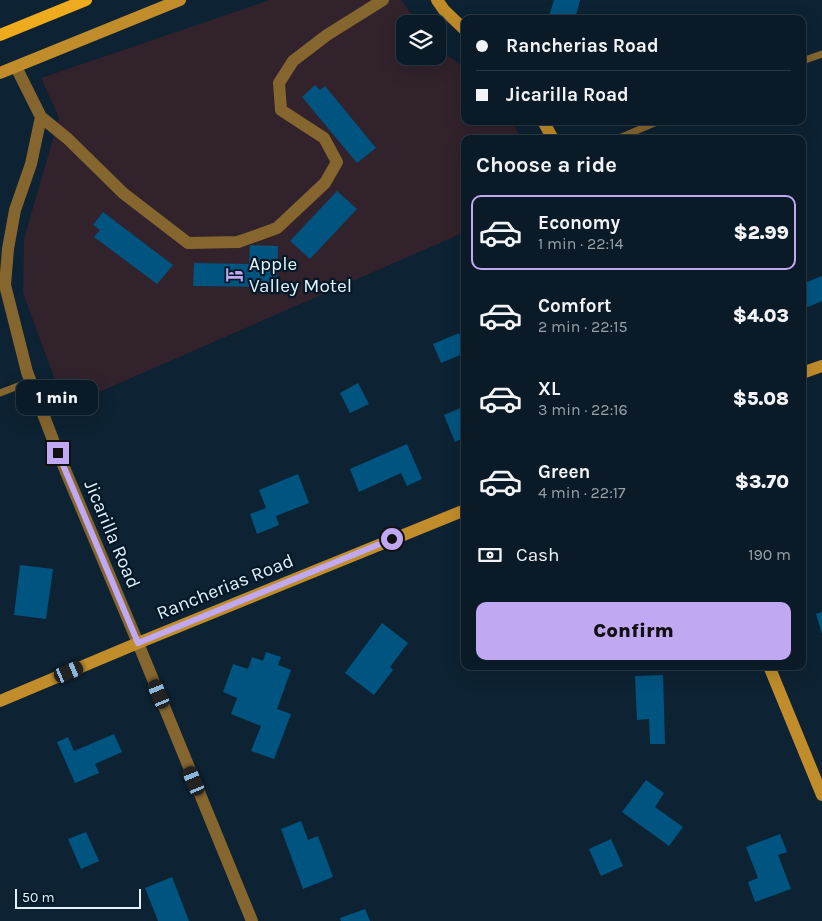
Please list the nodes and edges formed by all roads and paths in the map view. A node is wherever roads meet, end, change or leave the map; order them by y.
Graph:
1 (86, 0) edge
2 (180, 0) edge
3 (383, 0) edge
4 (437, 0) edge
5 (461, 26) edge
6 (0, 35) edge
7 (822, 54) edge
8 (806, 60) edge
9 (16, 67) junction
10 (0, 73) edge
11 (41, 118) junction
12 (650, 125) edge
13 (626, 135) edge
14 (822, 366) edge
15 (806, 372) edge
16 (31, 381) junction
17 (0, 393) edge
18 (461, 512) edge
19 (138, 643) junction
20 (771, 670) edge
21 (0, 701) edge
22 (822, 795) edge
23 (252, 921) edge

1 - 6 main road
2 - 9 street
3 - 11 street
4 - 5 street
7 - 8 lane
9 - 10 street
9 - 11 street
11 - 16 street, Jicarilla Road
12 - 13 lane
14 - 15 street
16 - 17 lane
16 - 19 street, Jicarilla Road
18 - 19 street, Rancherias Road
19 - 21 street, Rancherias Road
19 - 23 street, Jicarilla Road
20 - 22 street

